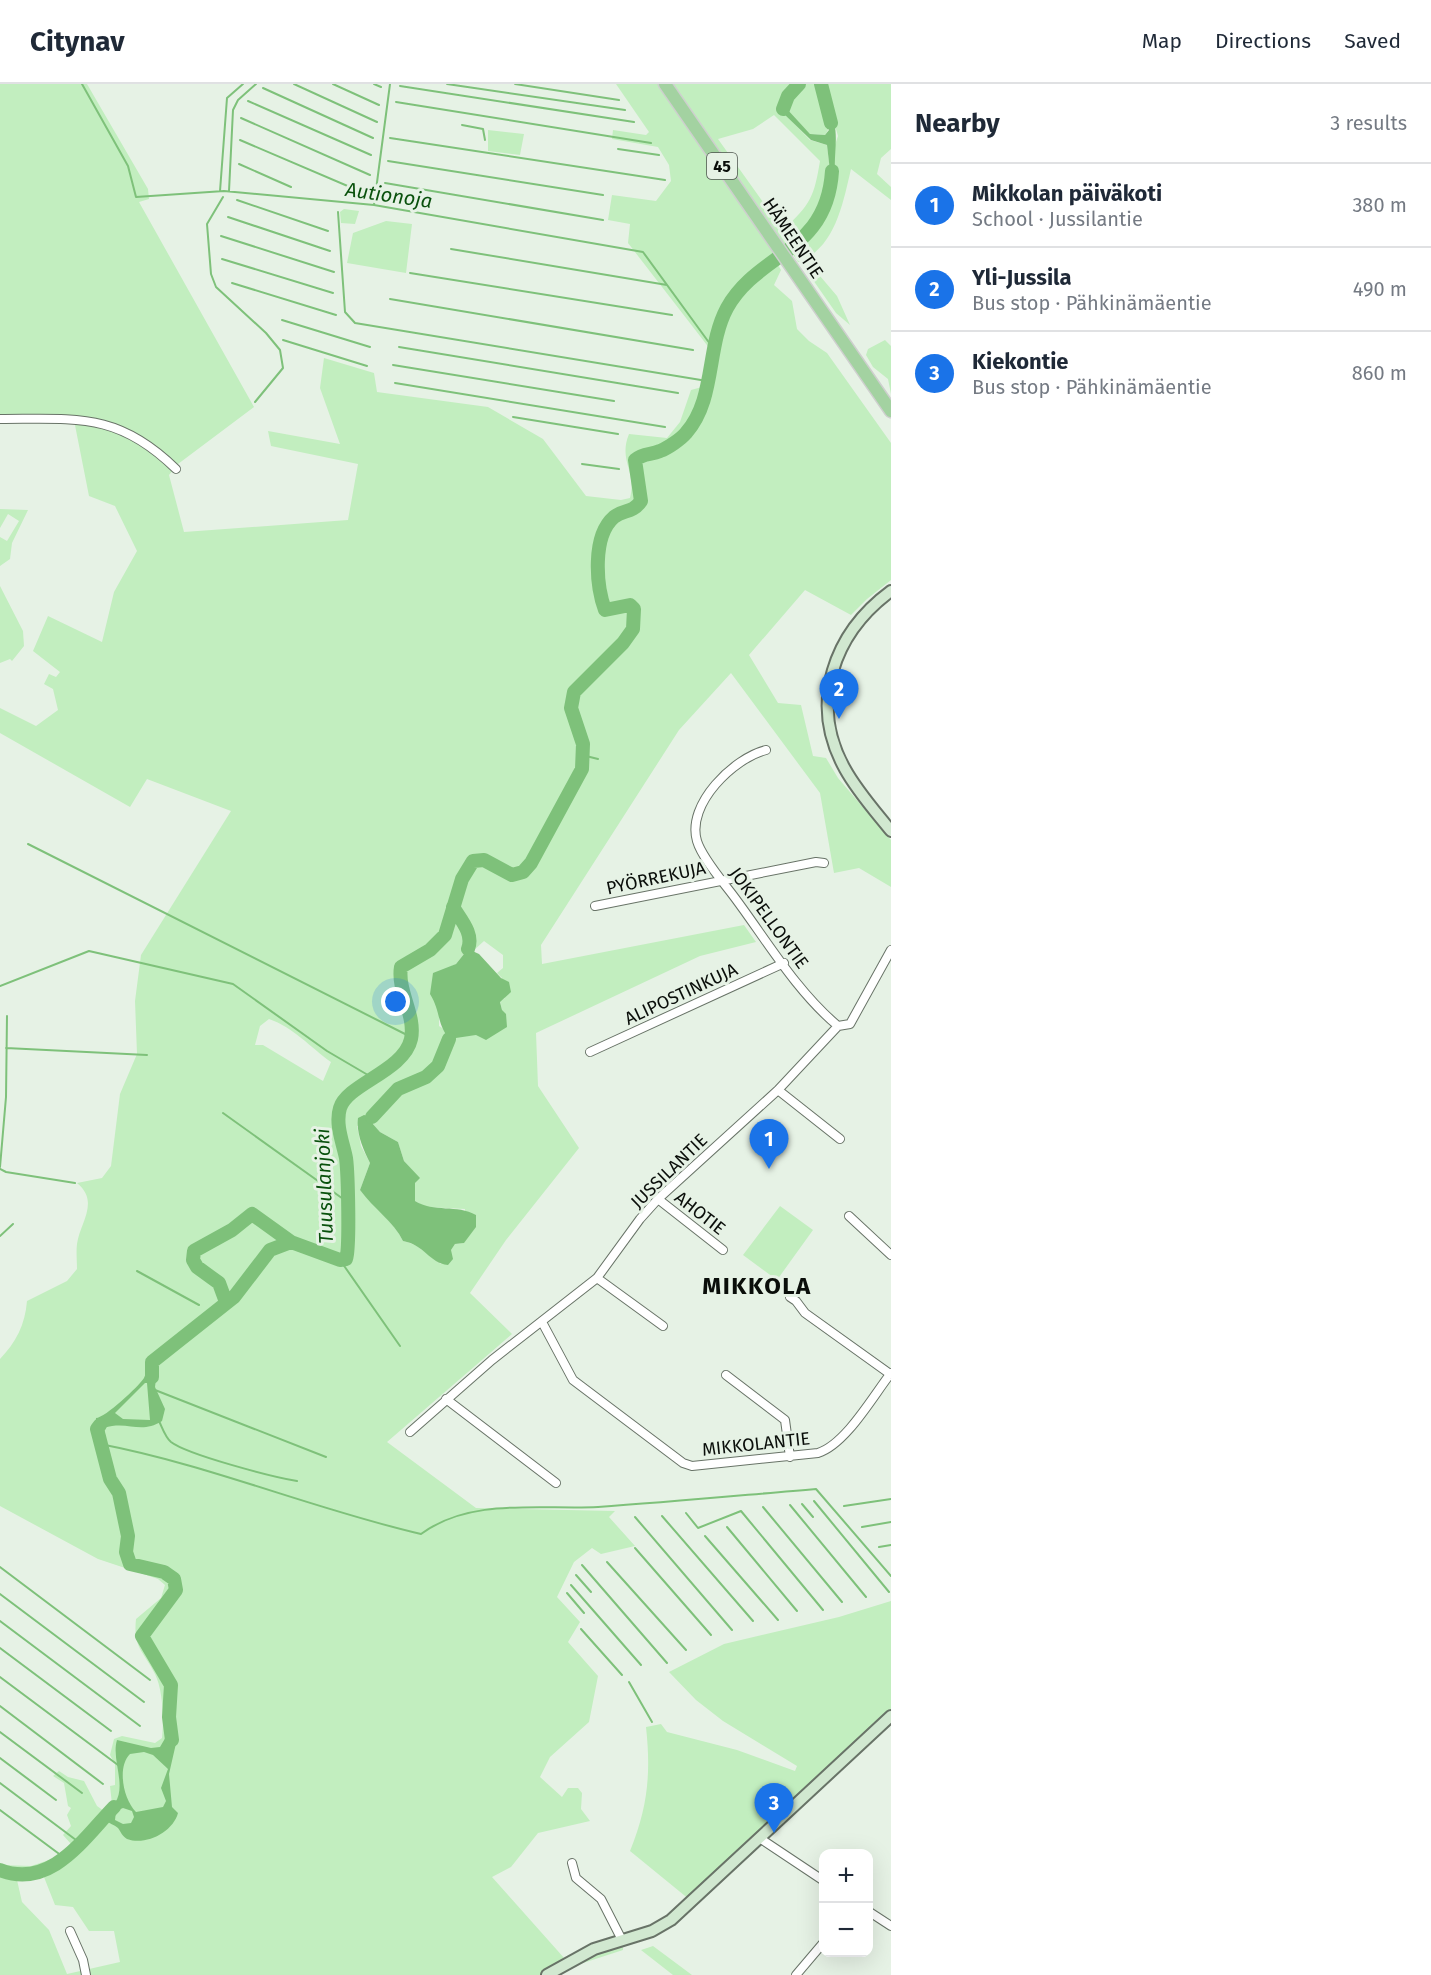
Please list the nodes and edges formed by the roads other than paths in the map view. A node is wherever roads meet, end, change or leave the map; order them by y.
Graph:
1 (665, 84) edge
2 (891, 411) edge
3 (0, 419) edge
4 (176, 469) dead end
5 (891, 591) edge
6 (766, 750) dead end
7 (891, 831) edge
8 (824, 863) dead end
9 (722, 880) junction
10 (596, 906) dead end
11 (891, 950) edge
12 (784, 963) junction
13 (838, 1026) junction
14 (590, 1052) dead end
15 (778, 1090) junction
16 (840, 1139) dead end
17 (658, 1199) junction
18 (849, 1216) dead end
19 (723, 1250) dead end
20 (891, 1255) edge
21 (597, 1278) junction
22 (790, 1297) dead end
23 (542, 1322) junction
24 (663, 1326) dead end
25 (890, 1374) edge
26 (726, 1375) dead end
27 (446, 1399) junction
28 (410, 1432) dead end
29 (790, 1457) junction
30 (556, 1483) dead end
31 (891, 1716) edge
32 (761, 1839) junction
33 (572, 1863) dead end
34 (819, 1878) edge
35 (873, 1914) edge
36 (891, 1926) edge
37 (70, 1930) dead end
38 (622, 1940) junction
39 (819, 1948) edge
40 (86, 1975) edge
41 (547, 1975) edge
42 (796, 1975) edge

1 - 2 main road, HÄMEENTIE / 45
3 - 4 street
5 - 7 street
6 - 9 street, JOKIPELLONTIE
8 - 9 street, PYÖRREKUJA
9 - 10 street, PYÖRREKUJA
9 - 12 street, JOKIPELLONTIE
11 - 13 street, JUSSILANTIE
12 - 13 street, JOKIPELLONTIE
12 - 14 street, ALIPOSTINKUJA
13 - 15 street, JUSSILANTIE
15 - 16 street
15 - 17 street, JUSSILANTIE
17 - 19 street, AHOTIE
17 - 21 street, JUSSILANTIE
18 - 20 street
21 - 23 street, JUSSILANTIE
21 - 24 street
22 - 25 street
23 - 27 street, JUSSILANTIE
23 - 29 street, MIKKOLANTIE
25 - 29 street, MIKKOLANTIE
26 - 29 street
27 - 28 street, JUSSILANTIE
27 - 30 street
31 - 32 street
32 - 34 street
32 - 38 street
33 - 38 street
35 - 36 street
37 - 40 street
38 - 41 street
39 - 42 street

